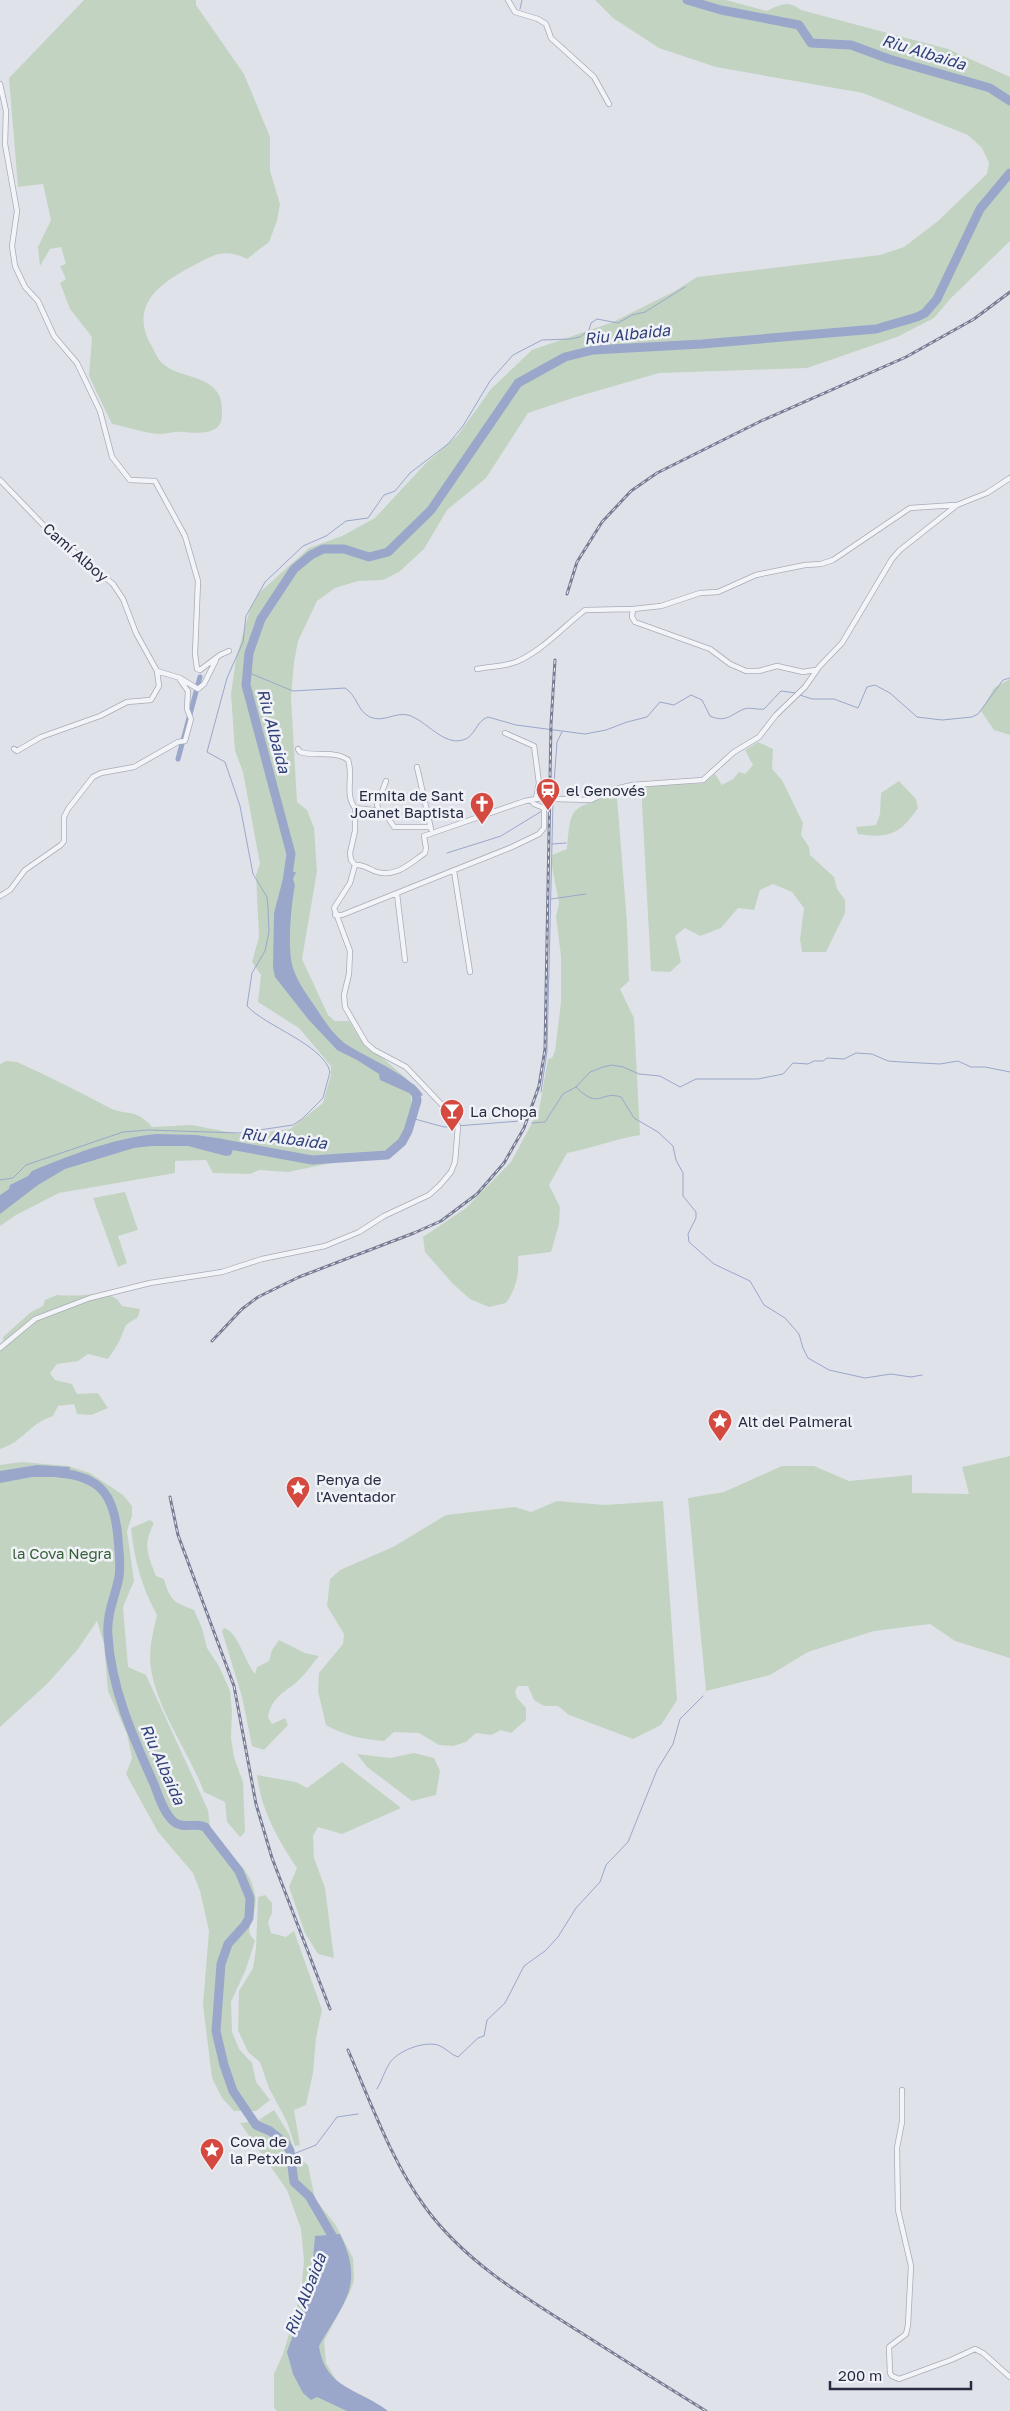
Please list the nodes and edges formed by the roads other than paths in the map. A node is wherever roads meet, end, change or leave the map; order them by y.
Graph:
1 (508, 0) edge
2 (0, 84) edge
3 (609, 104) dead end
4 (1010, 478) edge
5 (0, 480) edge
6 (957, 506) junction
7 (633, 609) junction
8 (229, 652) dead end
9 (216, 658) junction
10 (478, 669) dead end
11 (816, 670) junction
12 (157, 671) junction
13 (175, 676) junction
14 (505, 733) dead end
15 (14, 749) dead end
16 (298, 749) dead end
17 (417, 767) dead end
18 (386, 781) dead end
19 (533, 799) junction
20 (355, 808) junction
21 (379, 810) junction
22 (430, 827) junction
23 (432, 833) junction
24 (355, 865) junction
25 (454, 871) junction
26 (397, 894) junction
27 (0, 896) edge
28 (335, 916) junction
29 (405, 960) dead end
30 (470, 972) dead end
31 (0, 1348) edge
32 (902, 2090) dead end
33 (1010, 2377) edge

1 - 3 street
2 - 9 street
4 - 6 street
5 - 12 street, Camí Alboy
6 - 7 street
6 - 11 street
7 - 10 street
7 - 11 street
8 - 9 street
9 - 13 street
11 - 19 street, bridge
12 - 13 street
12 - 15 street
13 - 27 street
14 - 19 street
16 - 20 street
17 - 22 street
18 - 21 street
19 - 23 street
19 - 25 street
20 - 21 street
20 - 24 street
21 - 22 street
22 - 23 street
23 - 24 street
24 - 28 street
25 - 26 street
25 - 30 street
26 - 28 street
26 - 29 street
28 - 31 street
32 - 33 street

